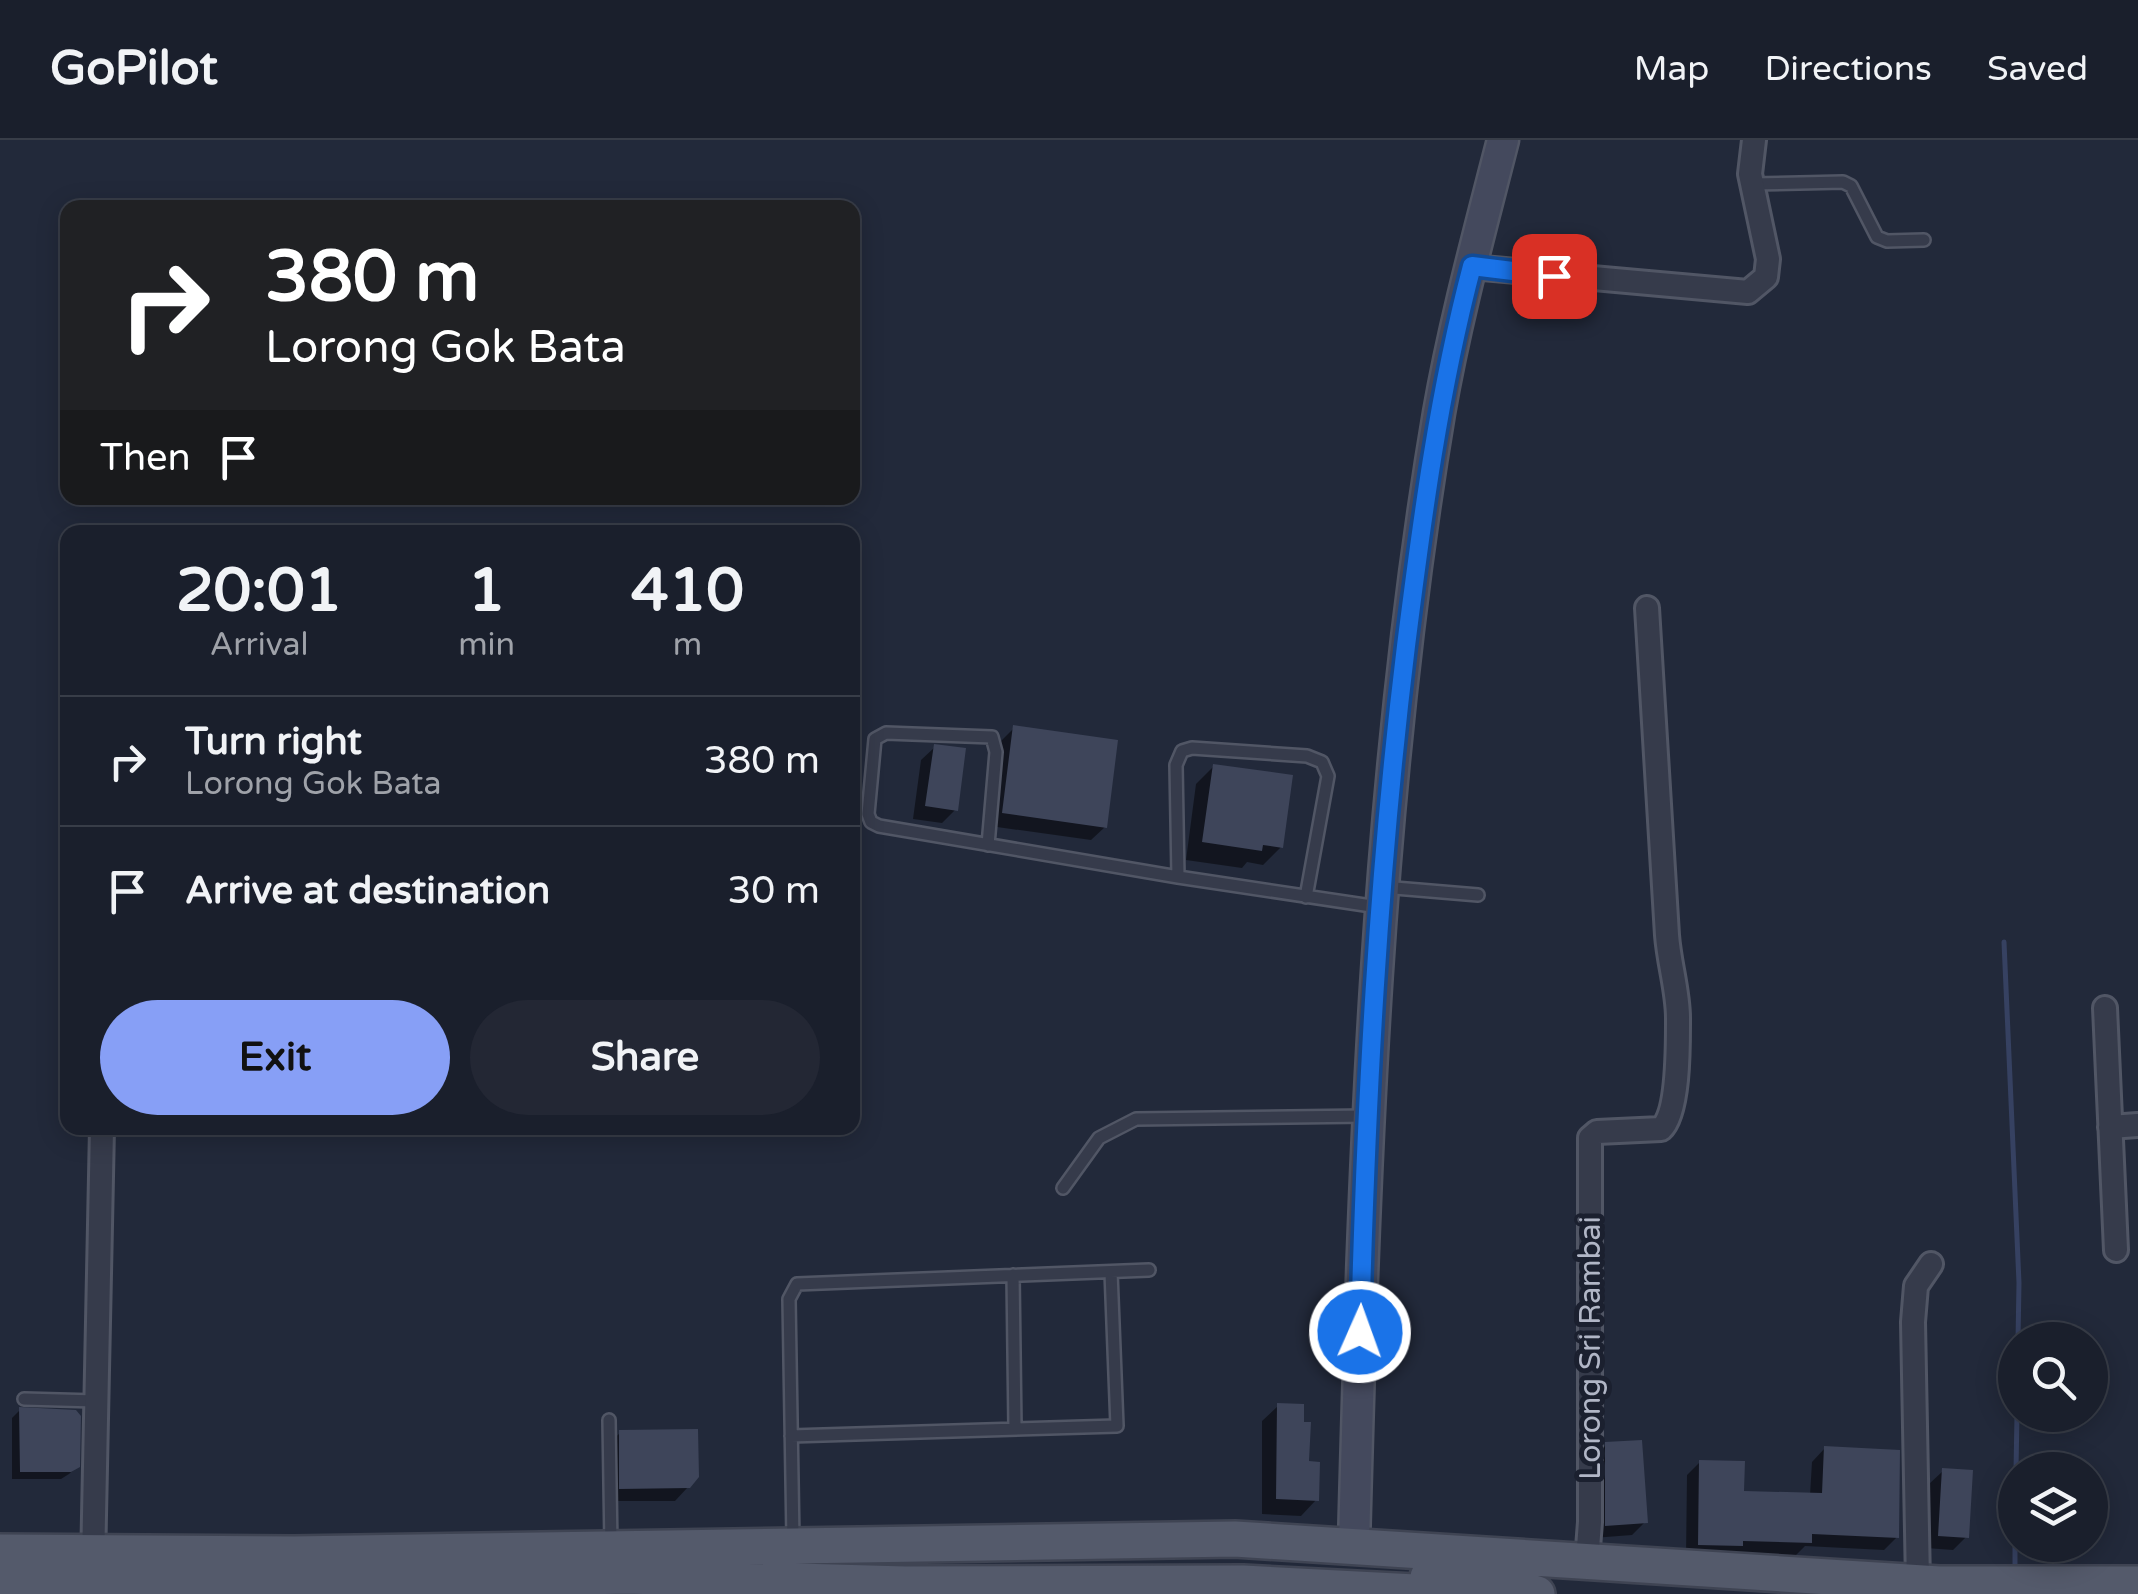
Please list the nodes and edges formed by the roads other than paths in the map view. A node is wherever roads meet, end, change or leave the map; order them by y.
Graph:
1 (1503, 140) edge
2 (1754, 140) edge
3 (1751, 184) junction
4 (1924, 240) dead end
5 (1472, 266) junction
6 (1647, 608) dead end
7 (988, 844) junction
8 (1178, 877) junction
9 (1478, 895) dead end
10 (1306, 897) junction
11 (1380, 897) junction
12 (2105, 1008) dead end
13 (1367, 1116) junction
14 (2138, 1125) edge
15 (2110, 1127) junction
16 (102, 1135) edge
17 (1063, 1188) dead end
18 (2116, 1250) dead end
19 (1931, 1264) dead end
20 (1150, 1270) dead end
21 (1111, 1272) junction
22 (1013, 1276) junction
23 (24, 1399) dead end
24 (96, 1401) junction
25 (608, 1420) dead end
26 (1014, 1430) junction
27 (791, 1436) junction
28 (1354, 1544) junction
29 (793, 1546) junction
30 (0, 1552) edge
31 (1587, 1561) junction
32 (93, 1569) junction
33 (622, 1573) edge
34 (1148, 1583) junction
35 (2138, 1584) edge
36 (0, 1586) edge
37 (1911, 1586) edge
38 (331, 1588) edge
39 (905, 1589) edge
40 (1082, 1589) edge
41 (1294, 1590) edge
42 (1454, 1594) edge
43 (1538, 1594) edge

1 - 5 main road
2 - 3 street
3 - 4 lane
3 - 5 street
5 - 11 main road
6 - 31 street, Lorong Sri Rambai
7 - 7 lane
7 - 8 lane
8 - 10 lane
8 - 10 lane
9 - 11 lane
10 - 11 lane
11 - 13 main road
12 - 15 street
13 - 17 lane
13 - 28 main road
14 - 15 street
15 - 18 street
16 - 24 street
19 - 37 street
20 - 21 lane
21 - 22 lane
21 - 26 lane
22 - 26 lane
22 - 27 lane
23 - 24 lane
24 - 32 street
25 - 33 lane
26 - 27 lane
27 - 29 lane
28 - 29 main road
28 - 31 main road
28 - 34 main road
28 - 43 main road
29 - 33 main road
30 - 32 main road
31 - 37 main road
32 - 33 main road
32 - 36 main road
32 - 38 main road
33 - 38 main road
33 - 39 main road
34 - 40 main road
34 - 41 main road
35 - 37 main road
39 - 40 main road
41 - 42 main road

